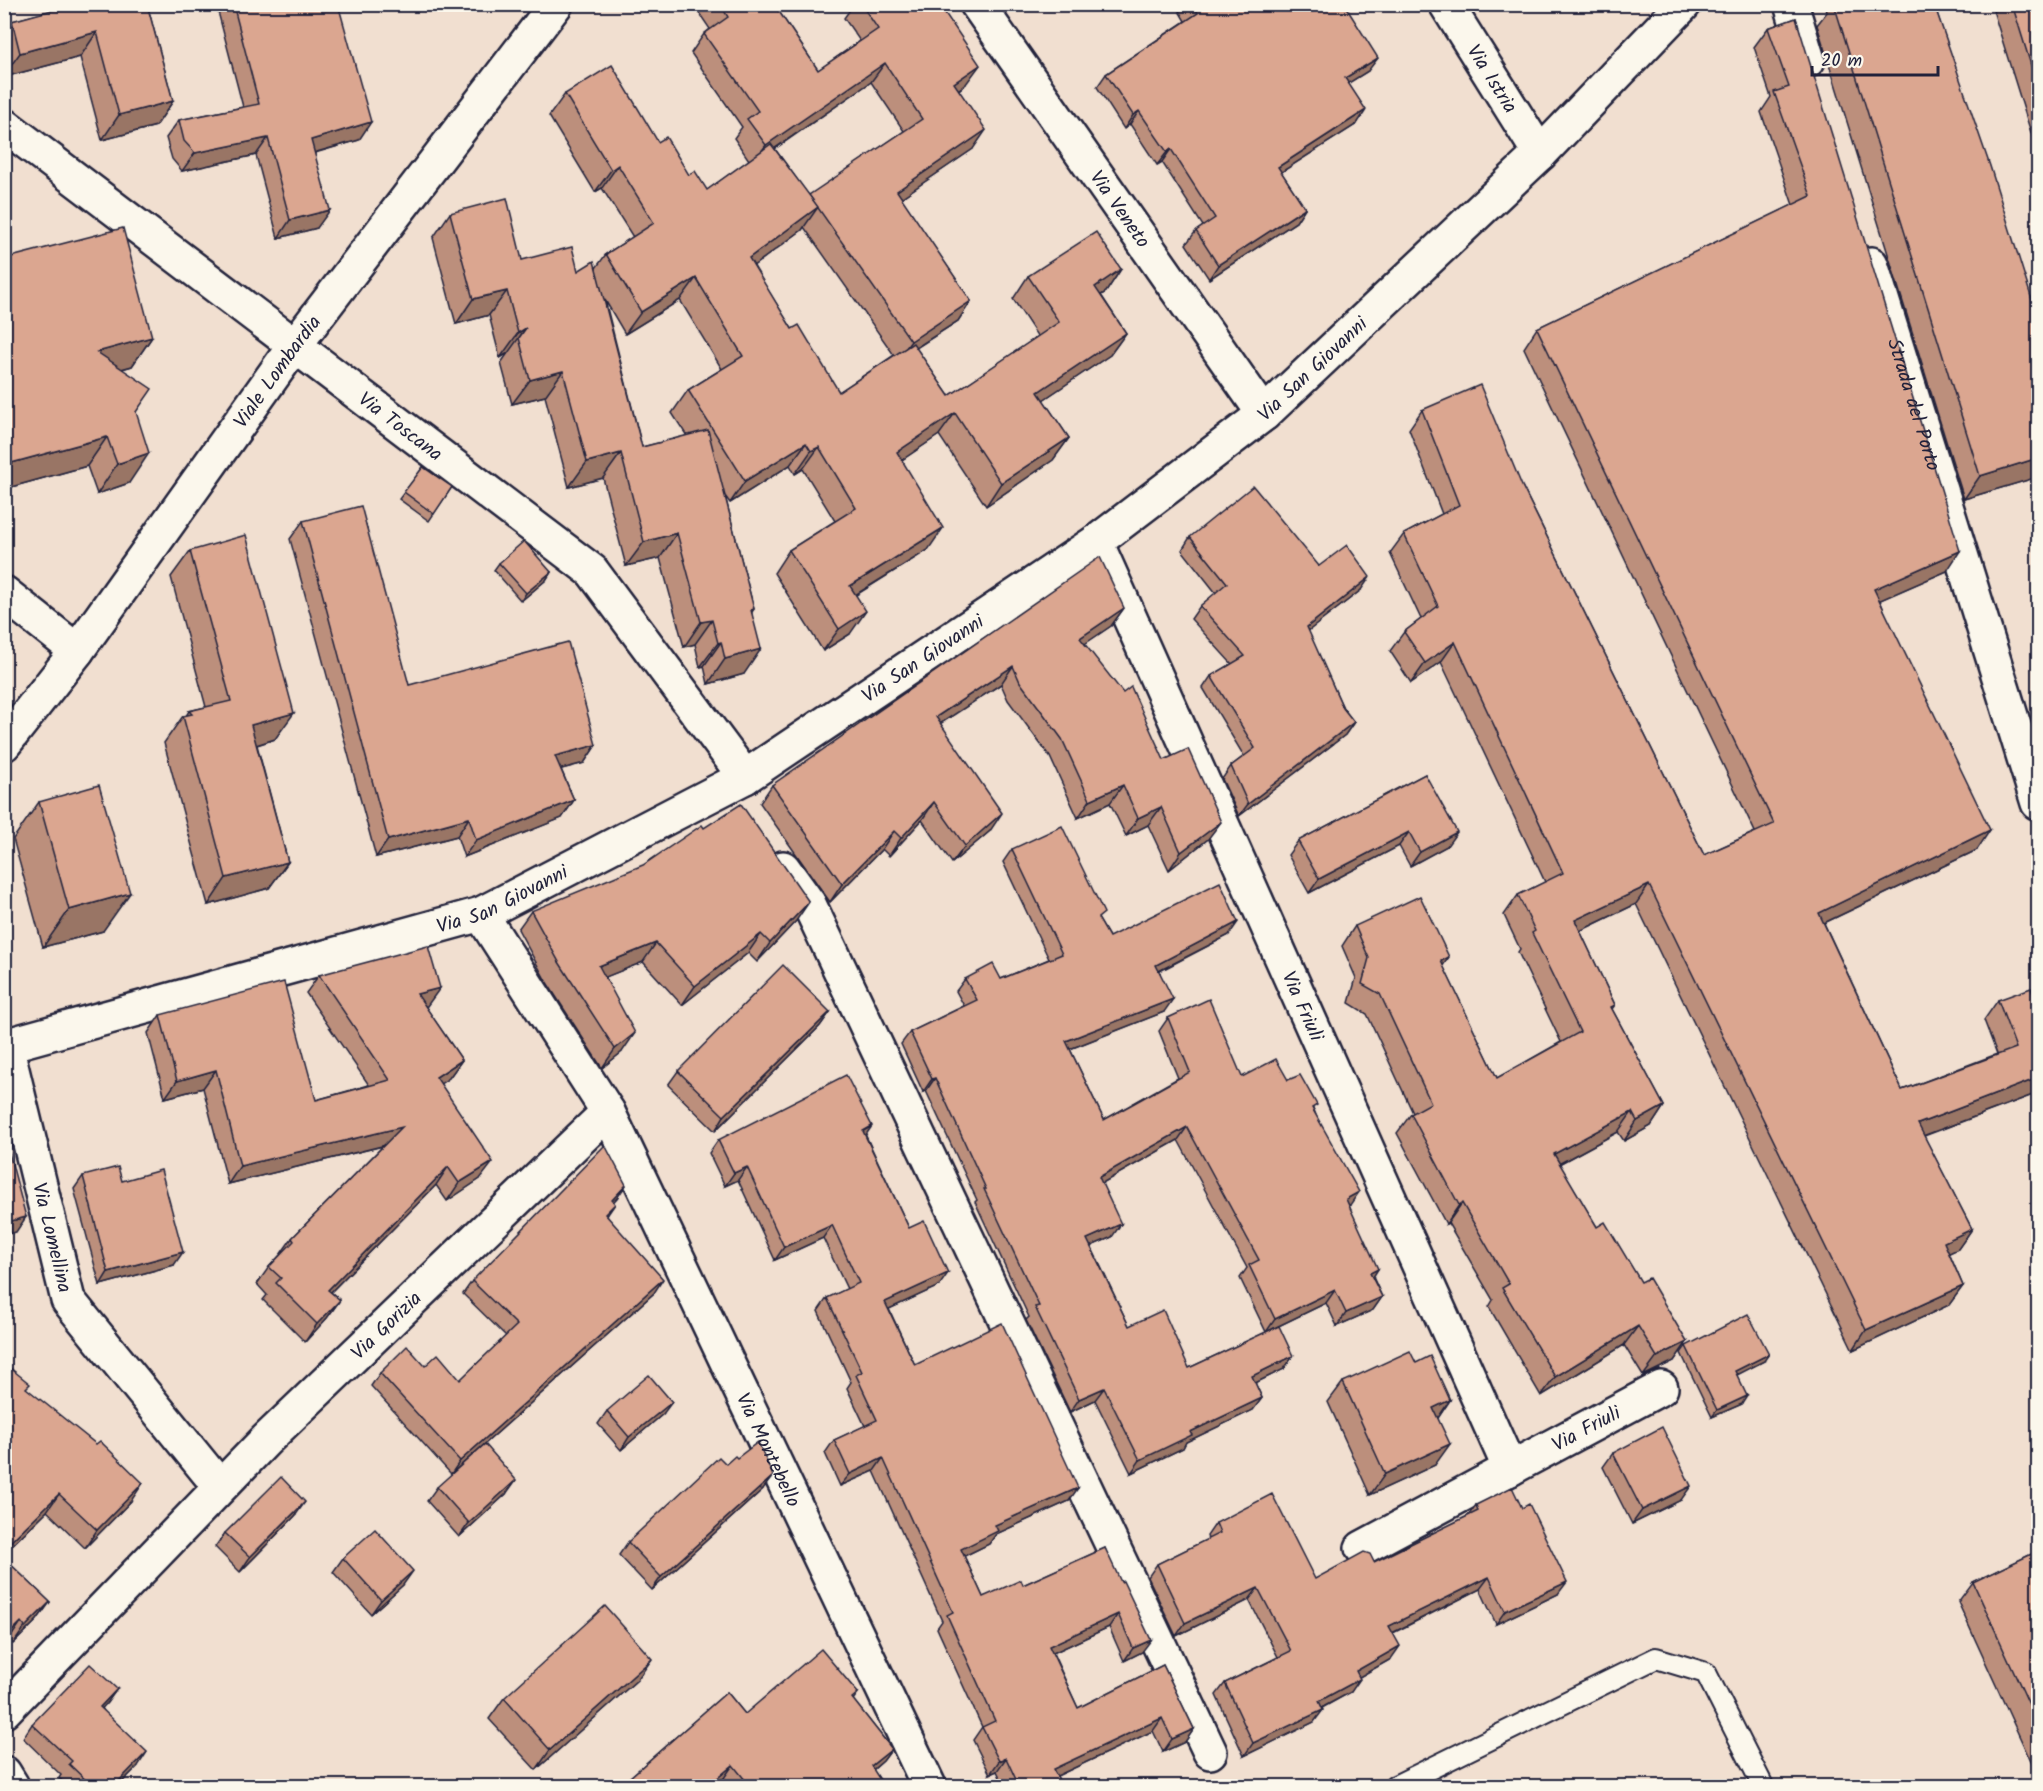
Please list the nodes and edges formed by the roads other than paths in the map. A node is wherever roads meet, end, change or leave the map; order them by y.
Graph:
1 (556, 4) edge
2 (977, 4) edge
3 (1446, 4) edge
4 (1684, 4) edge
5 (1791, 4) edge
6 (1816, 84) edge
7 (4, 125) edge
8 (1540, 154) junction
9 (1862, 232) edge
10 (295, 345) junction
11 (1264, 414) junction
12 (1096, 543) junction
13 (4, 593) edge
14 (77, 651) junction
15 (4, 744) edge
16 (737, 791) junction
17 (2038, 803) edge
18 (768, 846) edge
19 (481, 914) junction
20 (5, 1045) edge
21 (608, 1112) junction
22 (1661, 1388) dead end
23 (1510, 1469) junction
24 (220, 1487) junction
25 (1362, 1548) dead end
26 (4, 1711) edge
27 (1210, 1752) dead end
28 (4, 1773) edge
29 (12, 1786) edge
30 (929, 1786) edge
31 (1395, 1786) edge
32 (1763, 1786) edge

1 - 10 street, Viale Lombardia
2 - 11 street, Via Veneto
3 - 8 street, Via Istria
4 - 8 street, Via San Giovanni
5 - 6 street
7 - 10 street, Via Toscana
8 - 11 street, Via San Giovanni
9 - 17 street, Strada del Porto
10 - 14 street, Viale Lombardia
10 - 16 street, Via Toscana
11 - 12 street, Via San Giovanni
12 - 16 street, Via San Giovanni
12 - 23 street, Via Friuli
13 - 14 street
14 - 15 street, Viale Lombardia
16 - 19 street, Via San Giovanni
18 - 27 street
19 - 20 street, Via San Giovanni
19 - 21 street
20 - 24 street, Via Lomellina
21 - 24 street, Via Gorizia
21 - 30 street, Via Montebello
22 - 23 street, Via Friuli
23 - 25 street, Via Friuli
24 - 26 street, Via Gorizia
28 - 29 street
31 - 32 lane

